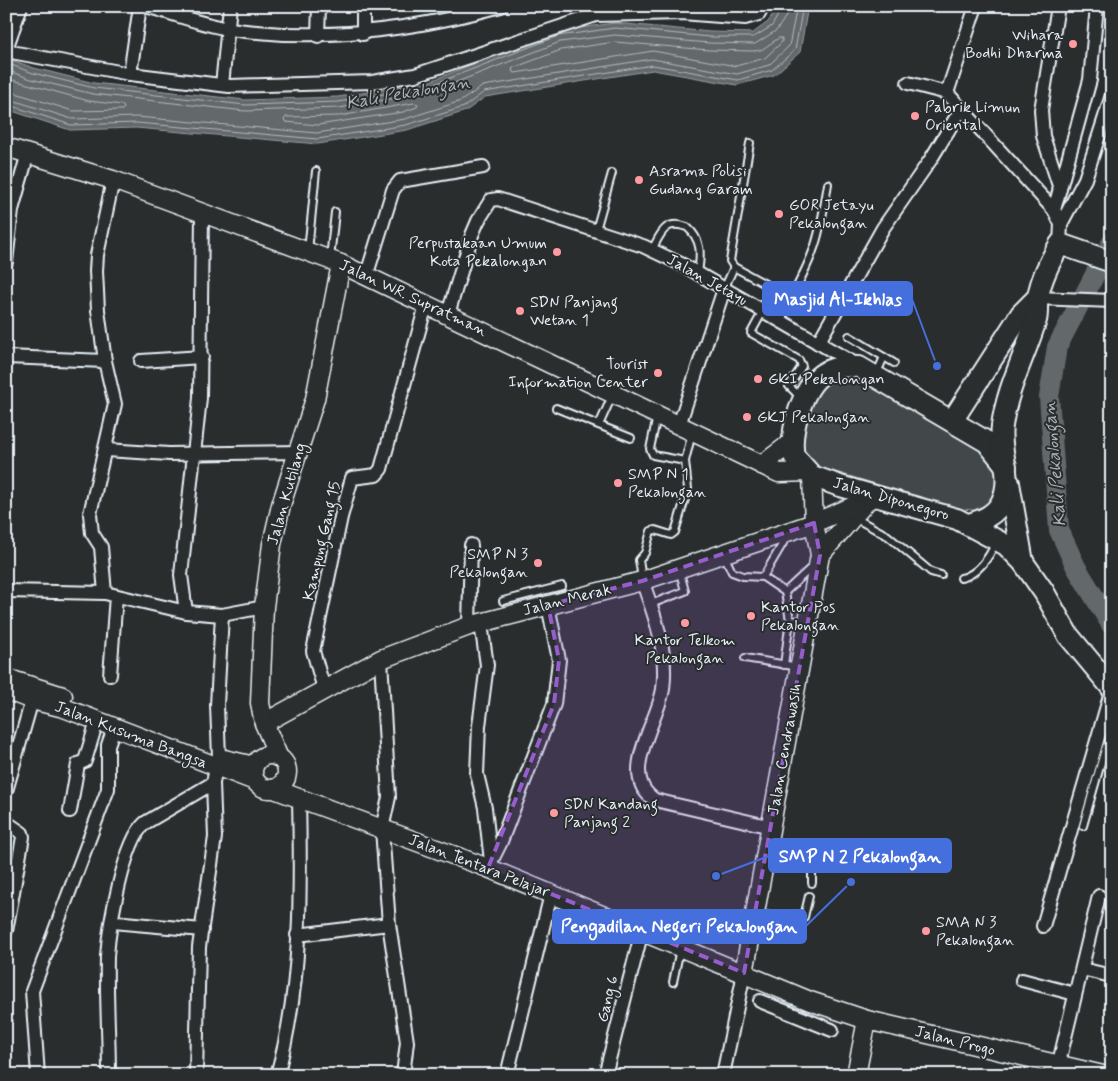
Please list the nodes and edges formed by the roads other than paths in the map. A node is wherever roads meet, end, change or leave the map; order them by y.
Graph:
1 (21, 6) edge
2 (140, 6) edge
3 (145, 6) edge
4 (230, 6) edge
5 (319, 6) edge
6 (363, 6) edge
7 (500, 6) edge
8 (763, 6) edge
9 (976, 6) edge
10 (1058, 6) edge
11 (1098, 6) edge
12 (228, 29) junction
13 (363, 34) junction
14 (318, 36) junction
15 (6, 50) edge
16 (130, 74) junction
17 (908, 82) dead end
18 (222, 85) junction
19 (946, 93) junction
20 (1112, 95) edge
21 (960, 110) junction
22 (750, 143) dead end
23 (6, 147) edge
24 (28, 153) junction
25 (483, 167) dead end
26 (316, 171) dead end
27 (612, 173) dead end
28 (113, 180) junction
29 (828, 184) dead end
30 (1060, 189) junction
31 (1054, 210) junction
32 (336, 212) dead end
33 (202, 214) junction
34 (1061, 224) junction
35 (596, 230) junction
36 (1066, 247) junction
37 (652, 250) junction
38 (308, 252) junction
39 (6, 262) edge
40 (336, 262) junction
41 (1112, 262) edge
42 (734, 267) junction
43 (698, 273) junction
44 (366, 277) junction
45 (724, 289) junction
46 (790, 297) junction
47 (1037, 298) junction
48 (1112, 301) edge
49 (426, 306) junction
50 (763, 311) junction
51 (448, 314) junction
52 (781, 321) junction
53 (848, 336) dead end
54 (818, 343) junction
55 (6, 357) edge
56 (202, 357) junction
57 (884, 357) junction
58 (105, 361) junction
59 (141, 361) dead end
60 (894, 363) dead end
61 (868, 372) junction
62 (614, 393) junction
63 (804, 401) junction
64 (556, 408) dead end
65 (657, 414) junction
66 (952, 420) junction
67 (599, 426) junction
68 (686, 428) junction
69 (630, 438) dead end
70 (792, 442) junction
71 (106, 450) junction
72 (299, 452) junction
73 (194, 454) junction
74 (685, 461) junction
75 (762, 465) junction
76 (810, 474) junction
77 (1007, 474) junction
78 (872, 498) junction
79 (853, 517) junction
80 (814, 523) junction
81 (969, 524) junction
82 (792, 530) junction
83 (997, 539) junction
84 (470, 545) dead end
85 (723, 553) junction
86 (820, 558) junction
87 (1023, 562) junction
88 (679, 568) junction
89 (941, 575) dead end
90 (763, 577) junction
91 (962, 578) dead end
92 (642, 581) junction
93 (562, 586) dead end
94 (6, 591) edge
95 (785, 592) junction
96 (111, 594) junction
97 (502, 601) dead end
98 (529, 602) junction
99 (651, 604) junction
100 (548, 605) junction
101 (264, 607) junction
102 (186, 612) junction
103 (222, 615) junction
104 (790, 620) junction
105 (808, 622) junction
106 (475, 625) junction
107 (745, 658) dead end
108 (382, 659) junction
109 (792, 666) junction
110 (110, 675) dead end
111 (6, 678) edge
112 (324, 689) junction
113 (1112, 689) edge
114 (6, 690) edge
115 (32, 700) junction
116 (66, 703) junction
117 (97, 721) junction
118 (265, 726) junction
119 (114, 728) junction
120 (1112, 741) edge
121 (167, 743) junction
122 (268, 766) junction
123 (219, 767) junction
124 (274, 789) junction
125 (6, 791) edge
126 (306, 800) junction
127 (70, 811) dead end
128 (6, 822) edge
129 (771, 826) junction
130 (1083, 826) dead end
131 (382, 829) junction
132 (767, 849) junction
133 (490, 865) junction
134 (812, 883) dead end
135 (551, 894) junction
136 (808, 896) dead end
137 (1099, 896) dead end
138 (755, 912) junction
139 (113, 922) junction
140 (389, 924) junction
141 (1043, 926) dead end
142 (6, 930) edge
143 (202, 930) junction
144 (642, 931) junction
145 (297, 935) junction
146 (681, 948) junction
147 (1082, 969) junction
148 (744, 973) junction
149 (1107, 975) dead end
150 (1022, 980) dead end
151 (673, 982) dead end
152 (1075, 994) junction
153 (760, 1001) dead end
154 (810, 1001) junction
155 (801, 1018) junction
156 (866, 1020) junction
157 (832, 1030) dead end
158 (1057, 1070) edge
159 (38, 1075) edge
160 (109, 1075) edge
161 (196, 1075) edge
162 (277, 1075) edge
163 (404, 1075) edge
164 (507, 1075) edge
165 (605, 1075) edge
166 (723, 1075) edge
167 (856, 1075) edge
168 (1103, 1075) edge

1 - 15 street
2 - 16 street
3 - 12 street
4 - 12 street
5 - 14 street
6 - 13 street
7 - 13 street
8 - 18 street
9 - 19 street
10 - 30 street
11 - 30 street
12 - 14 street
12 - 18 street
13 - 14 street
15 - 16 street
16 - 18 street
17 - 19 street
19 - 21 street
20 - 34 street
21 - 31 street
21 - 54 street
22 - 42 lane
23 - 24 street, Jalan WR. Supratman
24 - 28 street, Jalan WR. Supratman
24 - 39 street
25 - 44 street
26 - 38 lane
27 - 35 lane
28 - 33 street, Jalan WR. Supratman
28 - 58 street
29 - 46 lane
30 - 31 street
31 - 34 street
32 - 40 lane
33 - 38 street, Jalan WR. Supratman
33 - 56 street
34 - 36 street
35 - 37 street, Jalan Jetayu
35 - 51 street, Jalan Jetayu
36 - 41 main road
36 - 47 main road
37 - 43 street, Jalan Jetayu
37 - 43 lane
38 - 40 street, Jalan WR. Supratman
40 - 44 street, Jalan WR. Supratman
40 - 72 street, Jalan Kutilang
42 - 45 lane
42 - 46 lane
43 - 45 street, Jalan Jetayu
44 - 49 street, Jalan WR. Supratman
45 - 50 street, Jalan Jetayu
45 - 68 street
46 - 52 lane
47 - 48 street
47 - 66 main road
47 - 77 main road
49 - 51 street, Jalan WR. Supratman
49 - 112 street, Kampung Gang 15
50 - 52 street, Jalan Jetayu
50 - 63 lane
51 - 62 street, Jalan WR. Supratman
52 - 54 street, Jalan Jetayu
53 - 57 lane
54 - 61 street, Jalan Jetayu
55 - 58 street
56 - 59 street
56 - 73 street
57 - 60 lane
57 - 61 lane
58 - 71 street
61 - 63 main road
61 - 66 main road, Jalan Jetayu
62 - 65 street, Jalan WR. Supratman
62 - 67 lane
63 - 70 main road
64 - 67 lane
65 - 68 street, Jalan WR. Supratman
65 - 74 lane
66 - 77 main road, Jalan Jetayu
67 - 69 lane
68 - 74 lane
68 - 75 street, Jalan WR. Supratman
70 - 75 street
70 - 76 main road
71 - 73 street
71 - 96 street
72 - 73 street
72 - 101 street, Jalan Kutilang
73 - 102 street
74 - 92 lane
75 - 76 street, Jalan WR. Supratman
76 - 78 main road, Jalan Diponegoro
76 - 80 street, Jalan Cendrawasih
77 - 81 main road, Jalan Diponegoro
77 - 87 main road, Jalan Jetayu
78 - 79 street
78 - 80 street, Jalan Merak
78 - 81 main road, Jalan Diponegoro
79 - 86 street
79 - 89 lane
80 - 82 street, Jalan Merak
80 - 86 street, Jalan Cendrawasih
81 - 83 main road, Jalan Diponegoro
82 - 85 street, Jalan Merak
82 - 90 lane
83 - 87 main road, Jalan Diponegoro
83 - 91 lane
84 - 106 street
85 - 88 street, Jalan Merak
85 - 90 lane
86 - 95 lane
86 - 105 street, Jalan Cendrawasih
87 - 113 main road, Jalan Diponegoro
88 - 92 street, Jalan Merak
88 - 99 lane
90 - 95 lane
92 - 99 street
92 - 100 street, Jalan Merak
93 - 98 lane
94 - 96 street
95 - 104 lane
96 - 102 street
96 - 110 street
97 - 98 lane
98 - 100 street, Jalan Merak
98 - 106 street, Jalan Merak
99 - 129 street
100 - 133 street
101 - 103 street
101 - 118 street, Jalan Kutilang
102 - 103 street
103 - 123 street
104 - 105 lane
104 - 109 lane
105 - 109 street, Jalan Cendrawasih
106 - 108 street, Jalan Merak
106 - 133 street
107 - 109 lane
108 - 112 street, Jalan Merak
108 - 131 street
109 - 129 street, Jalan Cendrawasih
111 - 116 street, Jalan Kusuma Bangsa
112 - 118 street, Jalan Merak
113 - 141 street
114 - 115 street, Jalan Kusuma Bangsa
115 - 116 street, Jalan Kusuma Bangsa
115 - 125 street
116 - 117 street, Jalan Kusuma Bangsa
116 - 121 street, Jalan Kusuma Bangsa
117 - 119 street, Jalan Kusuma Bangsa
117 - 127 street
118 - 122 street, Jalan Kutilang
119 - 121 street, Jalan Kusuma Bangsa
119 - 159 street
120 - 130 lane
121 - 123 street, Jalan Kusuma Bangsa
122 - 123 street, Jalan Kusuma Bangsa
122 - 124 street, Jalan Tentara Pelajar
122 - 124 street
122 - 126 street, Jalan Tentara Pelajar
123 - 139 street
123 - 143 street
124 - 126 street, Jalan Tentara Pelajar
126 - 131 street, Jalan Tentara Pelajar
126 - 145 street
128 - 142 street
129 - 132 street, Jalan Cendrawasih
131 - 133 street, Jalan Tentara Pelajar
131 - 140 street
132 - 134 lane
132 - 138 street, Jalan Cendrawasih
133 - 135 street, Jalan Tentara Pelajar
135 - 144 street, Jalan Tentara Pelajar
135 - 164 street
136 - 138 lane
137 - 147 street
138 - 148 street, Jalan Cendrawasih
139 - 143 street
139 - 160 street
140 - 145 street
140 - 163 street
143 - 161 street
144 - 146 street, Jalan Tentara Pelajar
144 - 165 street, Gang 6
145 - 162 street
146 - 148 street, Jalan Tentara Pelajar
146 - 151 lane
147 - 149 street
147 - 152 street
148 - 154 street, Jalan Tentara Pelajar
148 - 166 street
150 - 152 street
152 - 158 street
153 - 155 street
154 - 155 street
154 - 156 street, Jalan Tentara Pelajar
155 - 157 street
156 - 158 street, Jalan Progo
156 - 167 street
158 - 168 street, Jalan Progo

